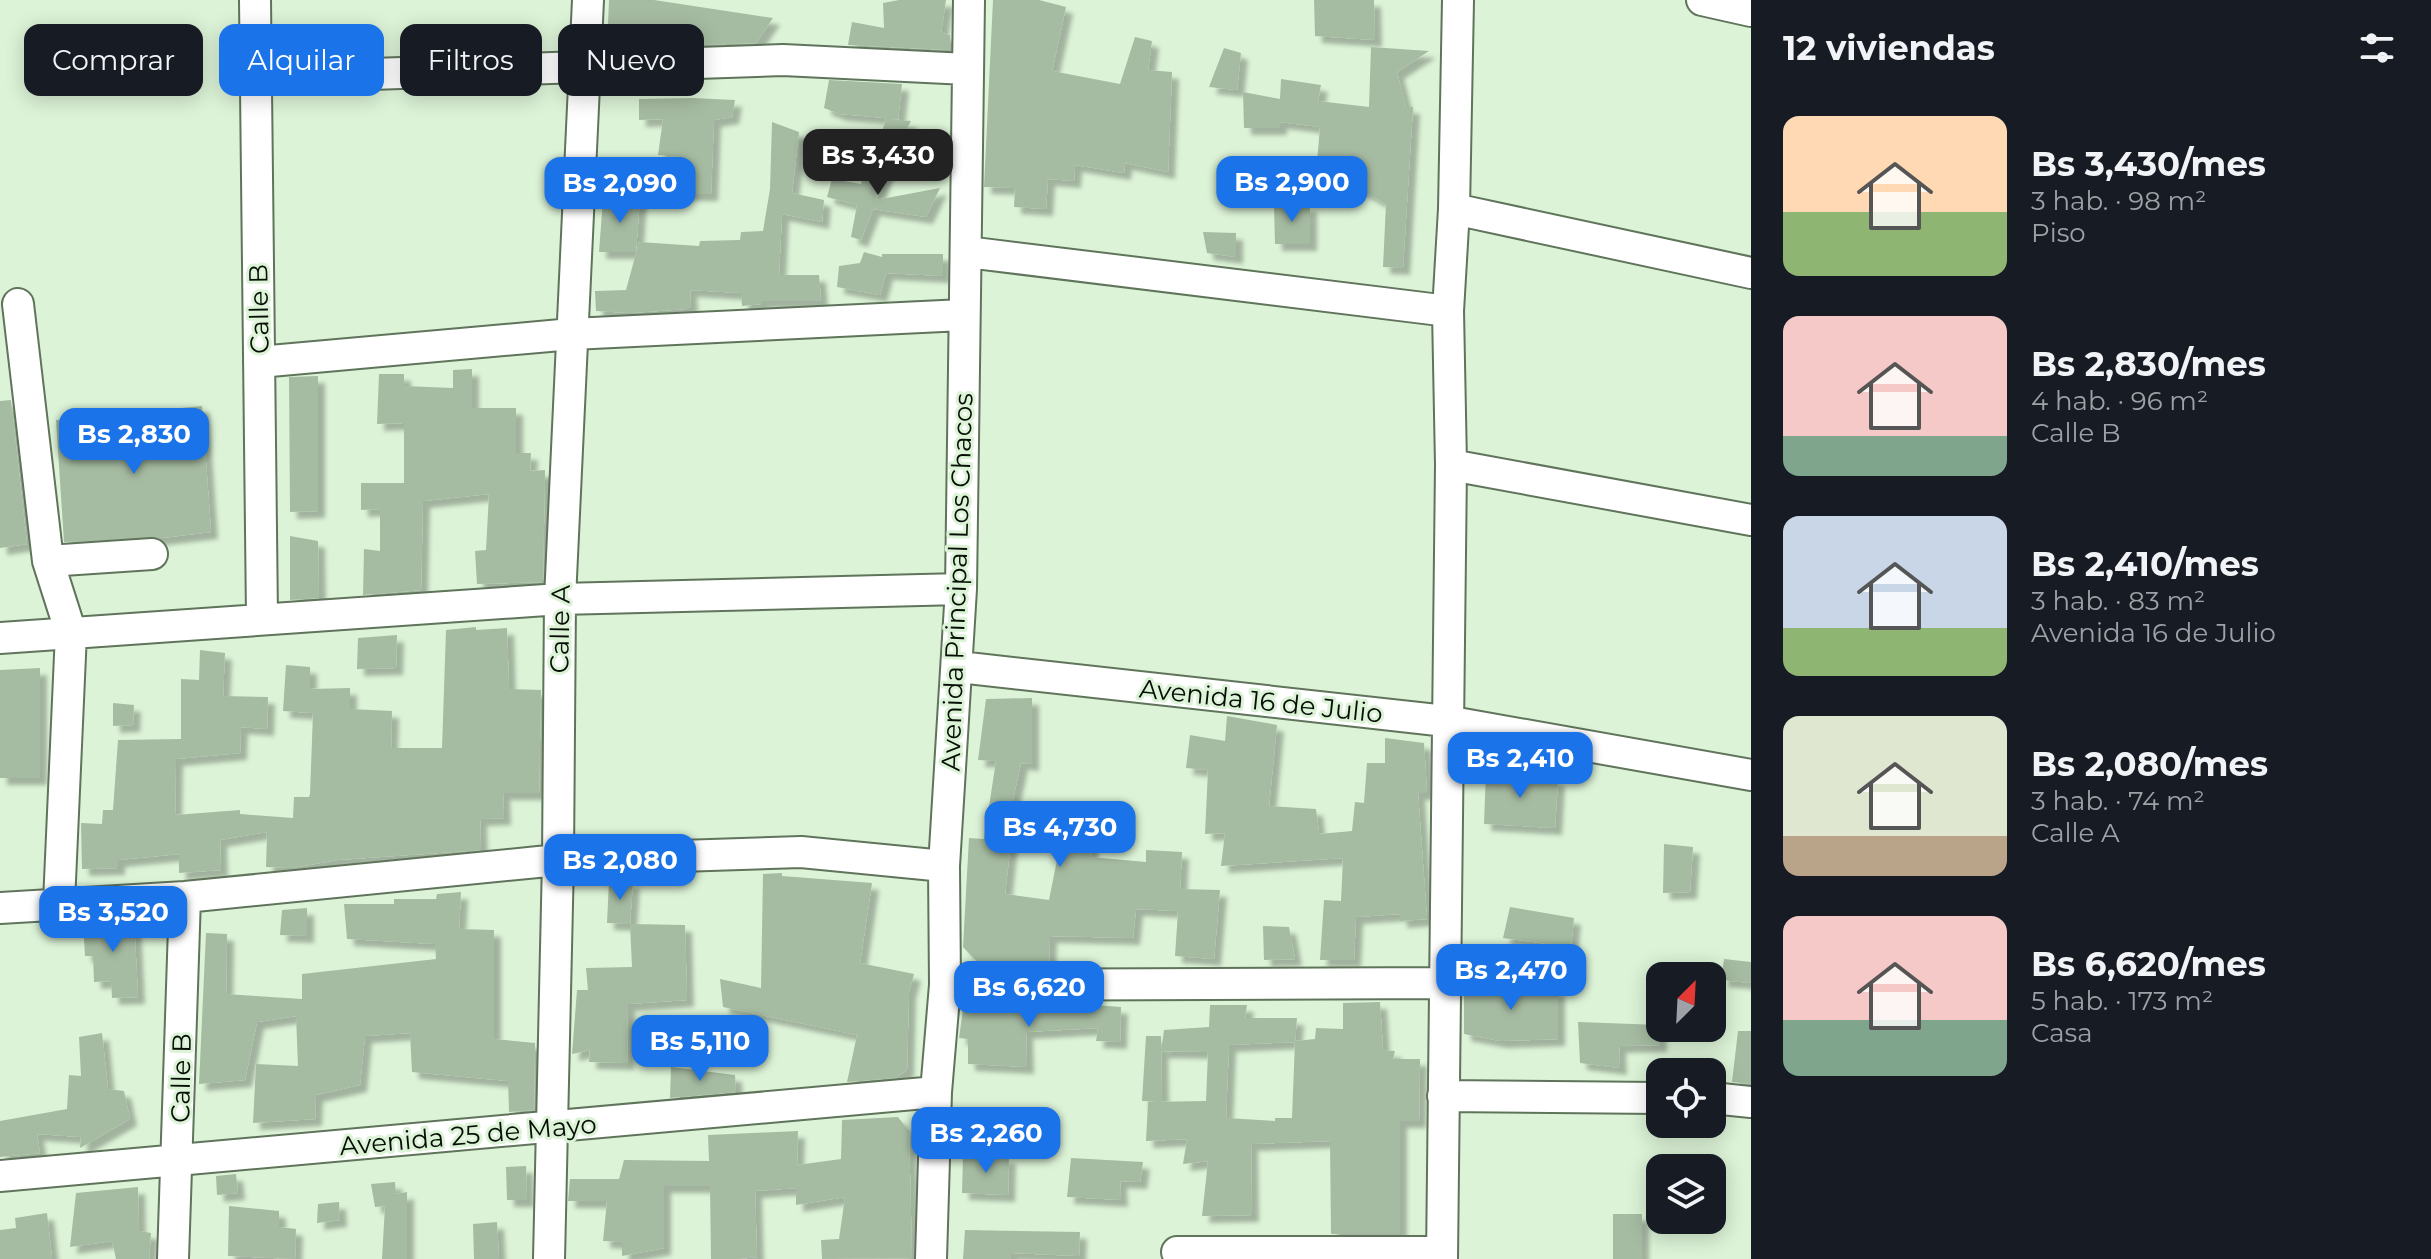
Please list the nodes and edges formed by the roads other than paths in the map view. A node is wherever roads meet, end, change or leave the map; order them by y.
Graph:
1 (255, 0) edge
2 (588, 0) edge
3 (969, 0) edge
4 (1458, 0) edge
5 (1702, 0) edge
6 (1751, 11) edge
7 (255, 24) edge
8 (587, 24) edge
9 (704, 63) edge
10 (558, 69) edge
11 (967, 69) junction
12 (384, 74) edge
13 (256, 96) edge
14 (584, 96) edge
15 (1454, 209) junction
16 (967, 252) junction
17 (1751, 273) edge
18 (18, 304) dead end
19 (1448, 311) junction
20 (963, 315) junction
21 (572, 334) junction
22 (259, 362) junction
23 (1451, 465) junction
24 (1751, 520) edge
25 (152, 554) dead end
26 (48, 561) junction
27 (961, 589) junction
28 (560, 599) junction
29 (262, 618) junction
30 (71, 633) junction
31 (0, 638) edge
32 (959, 667) junction
33 (1446, 721) junction
34 (1751, 775) edge
35 (558, 860) junction
36 (944, 866) junction
37 (185, 897) junction
38 (59, 903) junction
39 (0, 908) edge
40 (1444, 983) junction
41 (945, 985) junction
42 (936, 1092) junction
43 (1443, 1096) junction
44 (1646, 1098) edge
45 (1726, 1099) edge
46 (1751, 1102) edge
47 (552, 1127) junction
48 (179, 1160) junction
49 (0, 1176) edge
50 (1177, 1252) dead end
51 (1442, 1256) edge
52 (173, 1259) edge
53 (549, 1259) edge
54 (931, 1259) edge

1 - 7 street, Calle B
2 - 8 street, Calle A
3 - 11 street, Avenida Principal Los Chacos
4 - 15 street
5 - 6 street
9 - 11 street
10 - 12 street
11 - 16 street, Avenida Principal Los Chacos
13 - 22 street, Calle B
14 - 21 street, Calle A
15 - 17 street
15 - 19 street
16 - 19 street
16 - 20 street, Avenida Principal Los Chacos
18 - 26 street
19 - 23 street
20 - 21 street
20 - 27 street, Avenida Principal Los Chacos
21 - 22 street
21 - 28 street, Calle A
22 - 29 street, Calle B
23 - 24 street
23 - 33 street
25 - 26 street
26 - 30 street
27 - 28 street
27 - 32 street, Avenida Principal Los Chacos
28 - 29 street
28 - 35 street, Calle A
29 - 30 street
30 - 31 street
30 - 38 street
32 - 33 street, Avenida 16 de Julio
32 - 36 street, Avenida Principal Los Chacos
33 - 34 street, Avenida 16 de Julio
33 - 40 street
35 - 36 street
35 - 37 street
35 - 47 street, Calle A
36 - 41 street, Avenida Principal Los Chacos
37 - 38 street
37 - 48 street, Calle B
38 - 39 street
40 - 41 street
40 - 43 street
41 - 42 street, Avenida Principal Los Chacos
42 - 47 street, Avenida 25 de Mayo
42 - 54 street, Avenida Principal Los Chacos
43 - 44 street
43 - 51 street
45 - 46 street
47 - 48 street, Avenida 25 de Mayo
47 - 53 street, Calle A
48 - 49 street, Avenida 25 de Mayo
48 - 52 street, Calle B
50 - 51 street

